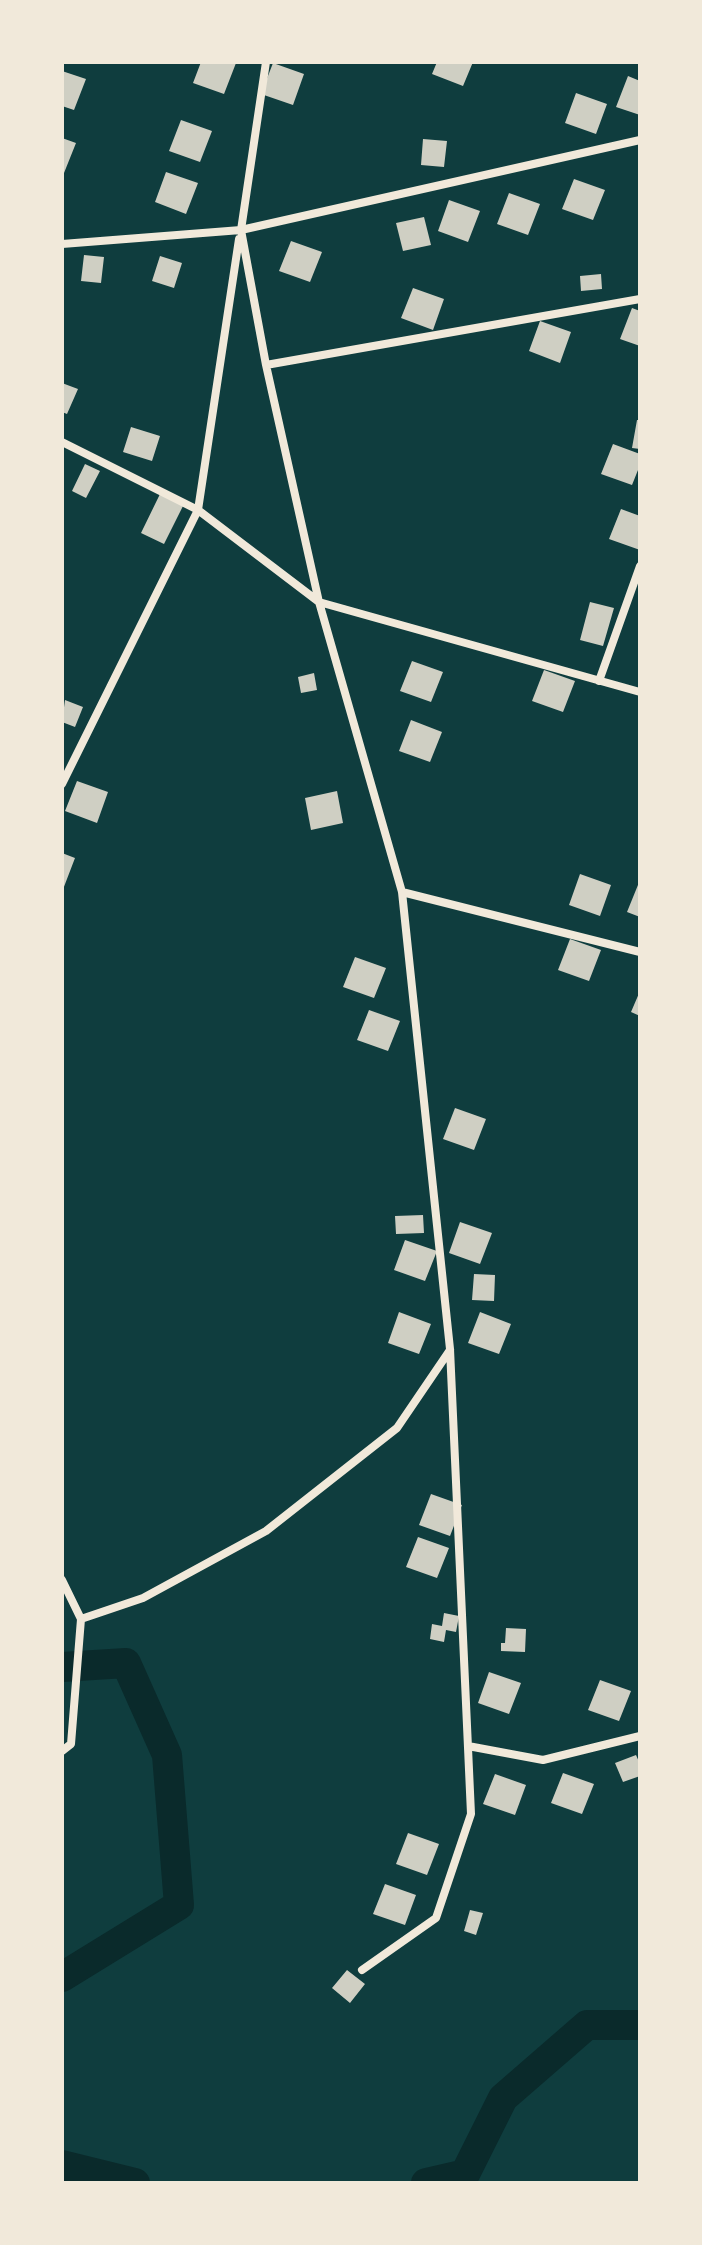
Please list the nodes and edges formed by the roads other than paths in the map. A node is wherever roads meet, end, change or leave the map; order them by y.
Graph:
1 (266, 62) edge
2 (640, 140) edge
3 (241, 230) junction
4 (62, 244) edge
5 (640, 299) edge
6 (266, 365) junction
7 (62, 442) edge
8 (198, 510) junction
9 (640, 566) edge
10 (319, 602) junction
11 (599, 681) junction
12 (640, 692) edge
13 (62, 784) edge
14 (402, 892) junction
15 (640, 952) edge
16 (450, 1349) junction
17 (62, 1580) edge
18 (81, 1619) junction
19 (640, 1736) edge
20 (468, 1746) junction
21 (62, 1751) edge
22 (362, 1970) dead end

1 - 3 street
2 - 3 street
3 - 4 street
3 - 6 street
3 - 8 street
5 - 6 street
6 - 10 street
7 - 8 street
8 - 10 street
8 - 13 street
9 - 11 street
10 - 11 street
10 - 14 street
11 - 12 street
14 - 15 street
14 - 16 street
16 - 18 street
16 - 20 street
17 - 18 street
18 - 21 street
19 - 20 street
20 - 22 street

